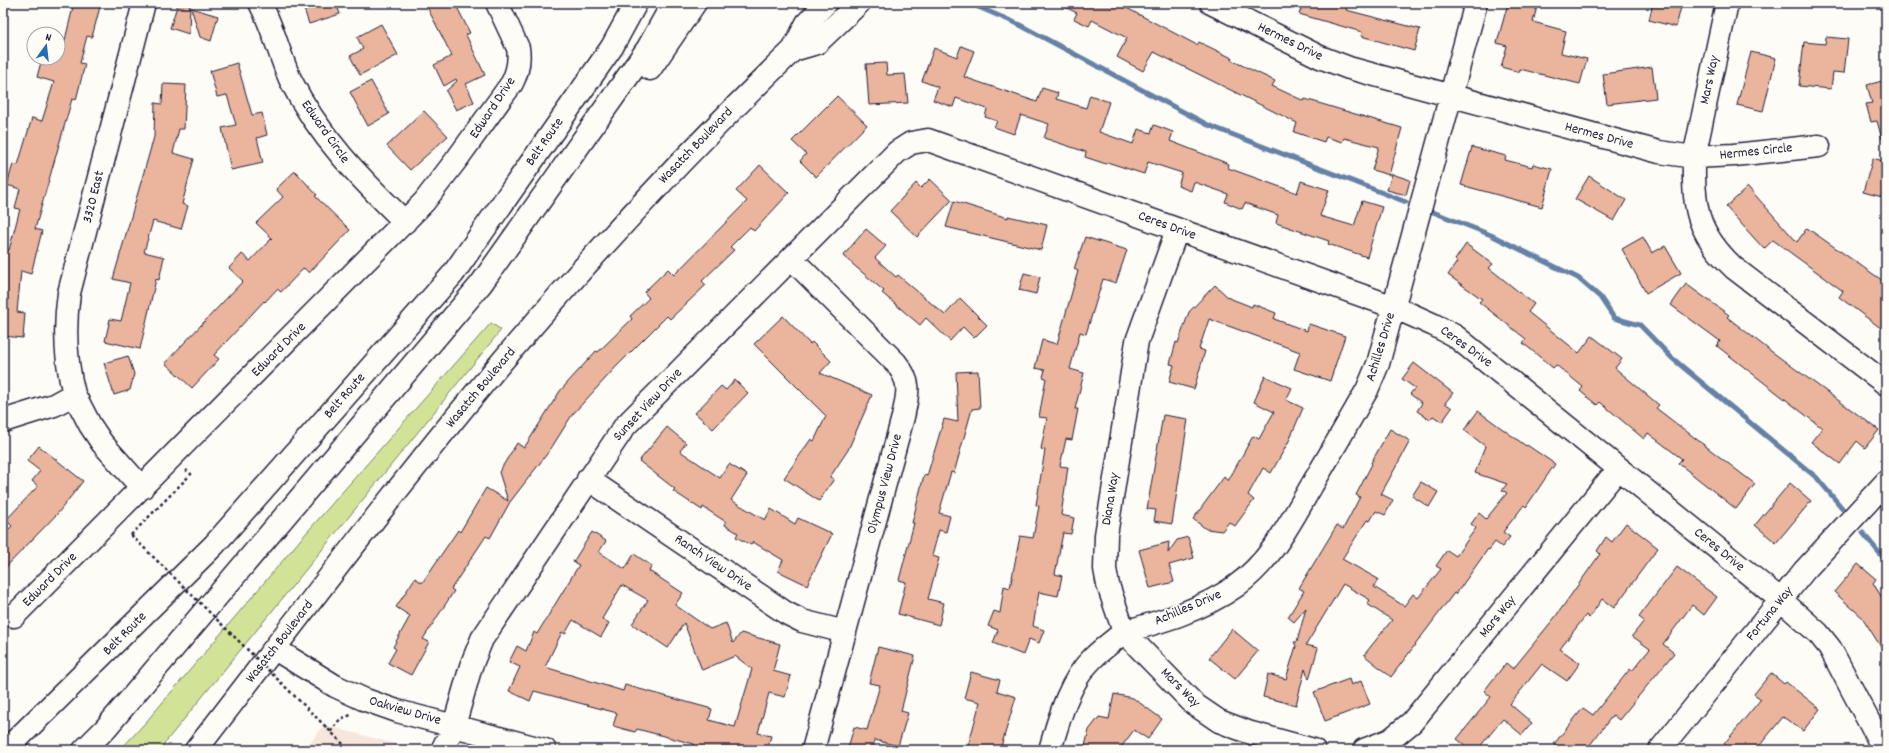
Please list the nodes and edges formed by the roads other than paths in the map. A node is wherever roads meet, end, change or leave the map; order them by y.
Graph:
1 (144, 3) edge
2 (260, 3) edge
3 (497, 3) edge
4 (632, 3) edge
5 (636, 3) edge
6 (673, 3) edge
7 (695, 3) edge
8 (826, 3) edge
9 (859, 3) edge
10 (1476, 3) edge
11 (1727, 3) edge
12 (1224, 6) edge
13 (612, 47) junction
14 (793, 50) junction
15 (1450, 97) junction
16 (918, 140) joint
17 (1819, 146) dead end
18 (1694, 157) junction
19 (405, 222) junction
20 (1177, 230) junction
21 (792, 259) junction
22 (480, 284) junction
23 (1394, 307) junction
24 (1886, 384) edge
25 (74, 394) junction
26 (3, 421) edge
27 (1619, 468) junction
28 (588, 479) junction
29 (1886, 482) edge
30 (142, 488) junction
31 (1781, 600) junction
32 (14, 616) dead end
33 (844, 632) junction
34 (1124, 632) junction
35 (275, 649) junction
36 (75, 683) junction
37 (454, 726) junction
38 (3, 737) edge
39 (6, 750) edge
40 (84, 750) edge
41 (196, 750) edge
42 (442, 750) edge
43 (543, 750) edge
44 (813, 750) edge
45 (1050, 750) edge
46 (1314, 750) edge
47 (1364, 750) edge
48 (1660, 750) edge
49 (1884, 750) edge

1 - 25 main road, 3320 East
2 - 19 main road, Edward Circle
3 - 19 main road, Edward Drive
4 - 13 main road
5 - 13 main road, Belt Route
6 - 22 main road, Belt Route
7 - 22 main road
8 - 14 main road, Wasatch Boulevard
9 - 14 main road, Wasatch Boulevard
10 - 15 main road, Achilles Drive
11 - 18 main road, Mars Way
12 - 15 main road, Hermes Drive
13 - 36 main road, Belt Route
14 - 35 main road, Wasatch Boulevard
15 - 18 main road, Hermes Drive
15 - 23 main road, Achilles Drive
16 - 20 main road, Ceres Drive
16 - 21 main road, Sunset View Drive
17 - 18 main road, Hermes Circle
18 - 24 main road
19 - 30 main road, Edward Drive
20 - 23 main road, Ceres Drive
20 - 34 main road, Diana Way
21 - 28 main road, Sunset View Drive
21 - 33 main road, Olympus View Drive
22 - 40 main road, Belt Route
23 - 27 main road, Ceres Drive
23 - 34 main road, Achilles Drive
25 - 26 main road
25 - 30 main road, 3320 East
27 - 31 main road, Ceres Drive
27 - 47 main road, Mars Way
28 - 33 main road, Ranch View Drive
28 - 37 main road, Sunset View Drive
29 - 31 main road, Fortuna Way
30 - 32 main road, Edward Drive
31 - 48 main road, Fortuna Way
31 - 49 main road, Ceres Drive
33 - 44 main road, Olympus View Drive
34 - 45 main road
34 - 46 main road, Mars Way
35 - 37 main road, Oakview Drive
35 - 41 main road, Wasatch Boulevard
36 - 38 main road
36 - 39 main road, Belt Route
37 - 42 main road, Sunset View Drive
37 - 43 main road, Oakview Drive

